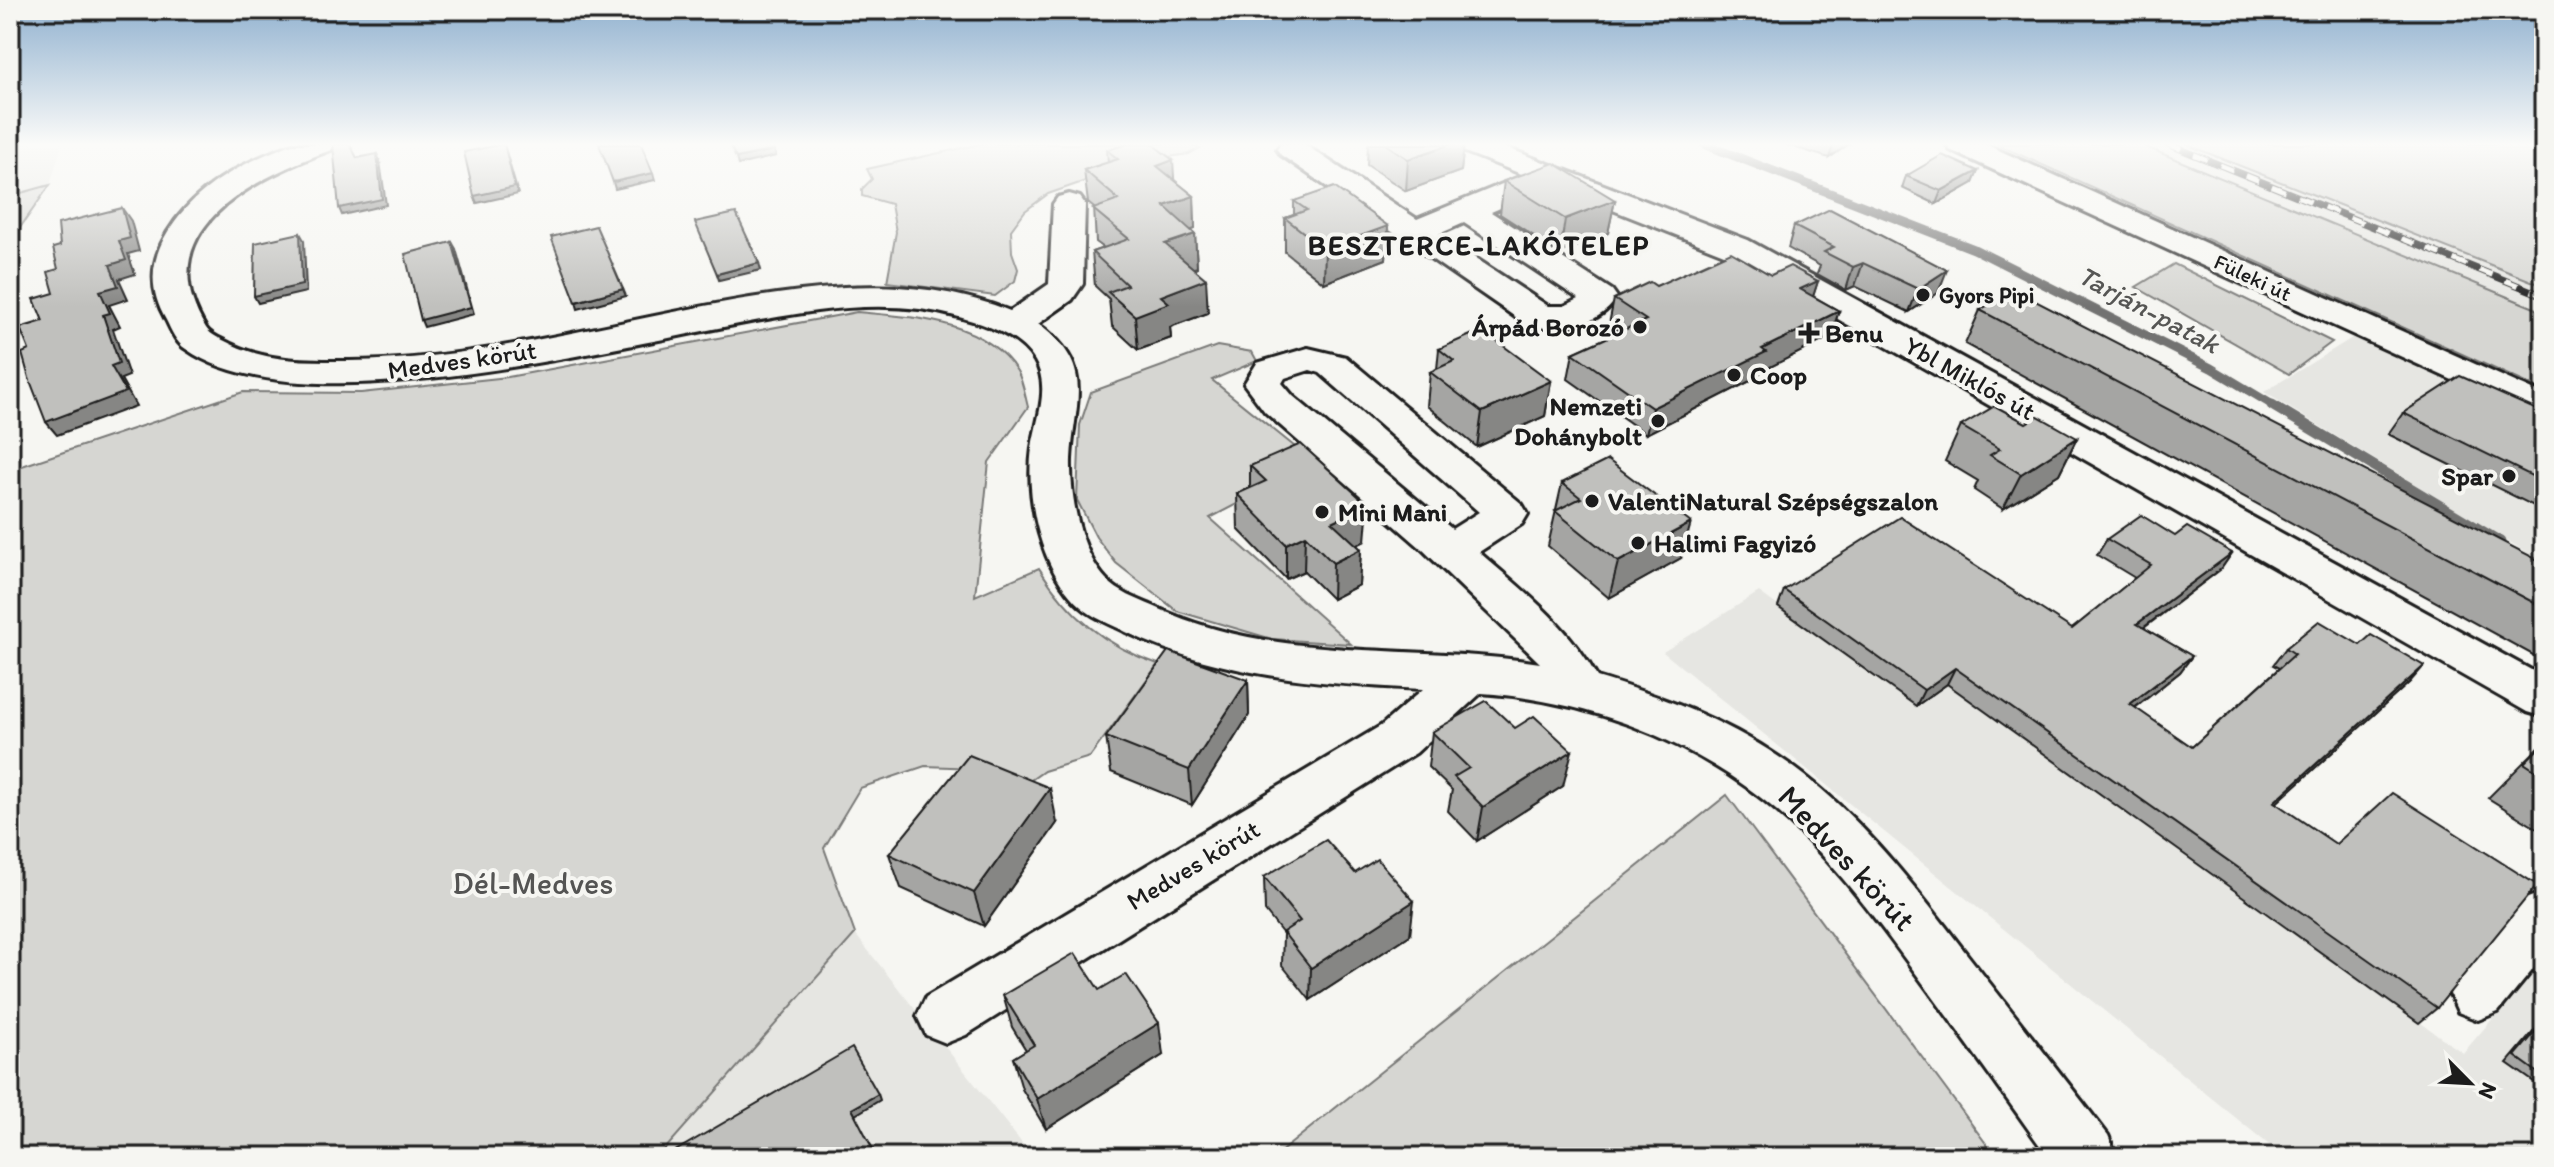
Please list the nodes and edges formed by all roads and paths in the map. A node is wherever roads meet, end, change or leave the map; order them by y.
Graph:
1 (213, 198) edge
2 (1365, 198) edge
3 (1497, 198) edge
4 (1612, 198) edge
5 (2080, 198) edge
6 (1069, 204) dead end
7 (1467, 211) junction
8 (1414, 232) junction
9 (1013, 325) junction
10 (2544, 410) edge
11 (1450, 550) junction
12 (1471, 674) junction
13 (1580, 691) junction
14 (2544, 699) edge
15 (2544, 916) edge
16 (2478, 994) dead end
17 (946, 1016) dead end
18 (2086, 1157) edge

1 - 9 street, Medves körút
2 - 8 street
3 - 7 street
4 - 14 street, Ybl Miklós út
5 - 10 street, Füleki út
6 - 9 street
7 - 8 street
7 - 8 street
9 - 12 street, Medves körút
11 - 11 street
11 - 13 street
12 - 13 street, Medves körút
12 - 17 street, Medves körút
13 - 18 street, Medves körút
15 - 16 street

